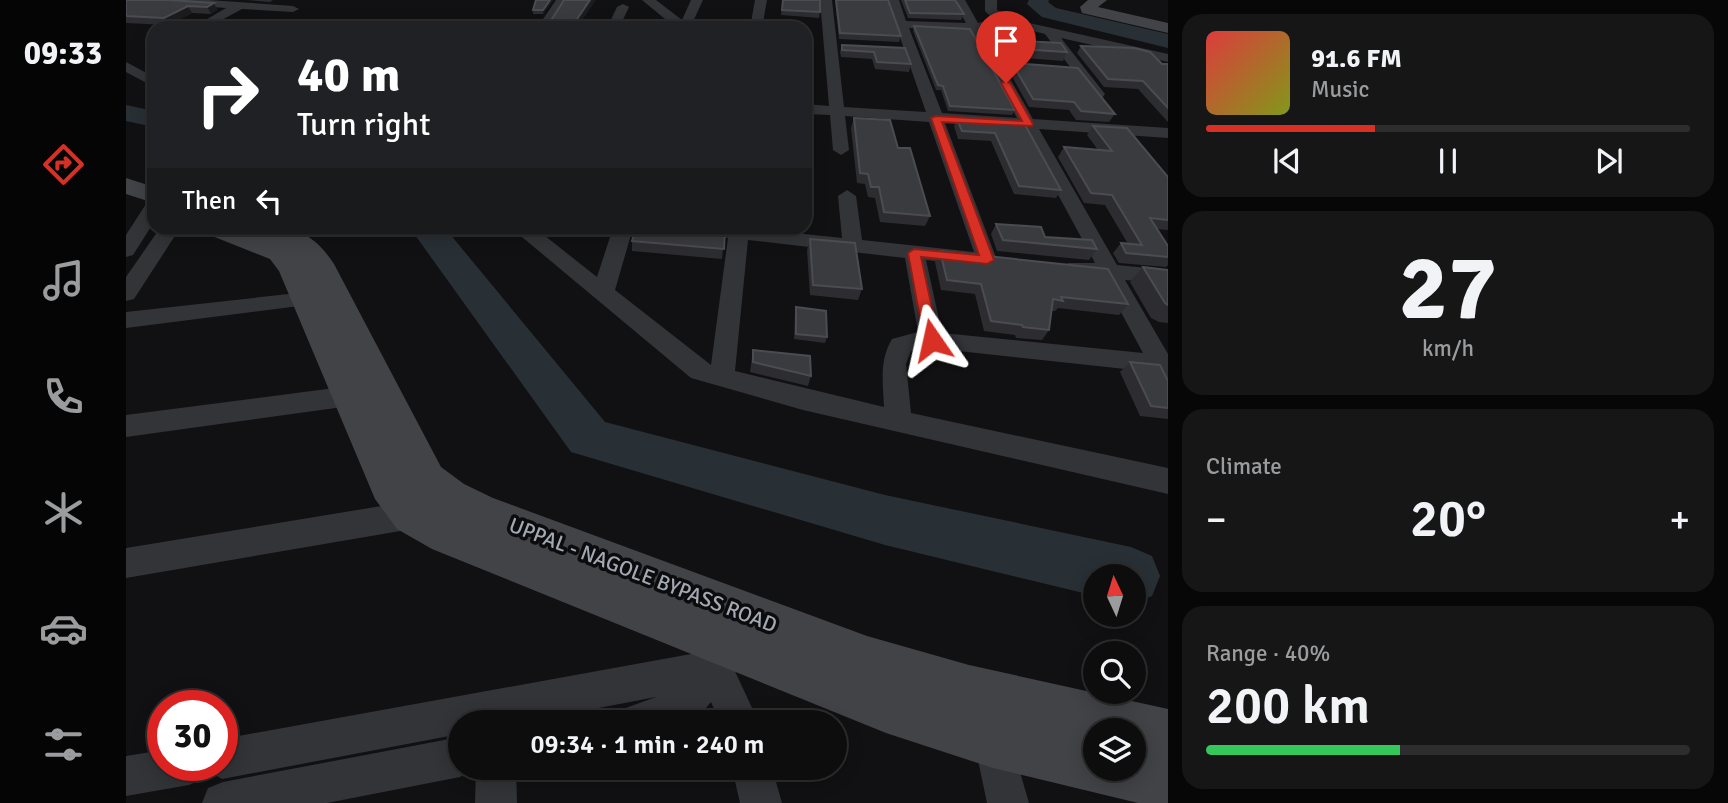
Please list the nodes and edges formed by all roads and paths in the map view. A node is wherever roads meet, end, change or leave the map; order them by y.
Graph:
1 (157, 0) edge
2 (304, 0) edge
3 (562, 0) edge
4 (648, 0) edge
5 (697, 0) edge
6 (761, 0) edge
7 (826, 0) edge
8 (893, 0) edge
9 (959, 0) edge
10 (991, 0) edge
11 (1099, 0) edge
12 (1112, 0) edge
13 (241, 6) junction
14 (623, 7) dead end
15 (293, 9) junction
16 (212, 21) edge
17 (276, 21) edge
18 (547, 21) edge
19 (616, 21) edge
20 (676, 21) edge
21 (687, 21) edge
22 (757, 21) edge
23 (1013, 23) junction
24 (902, 24) junction
25 (1168, 26) edge
26 (974, 27) junction
27 (1050, 32) junction
28 (1164, 64) edge
29 (126, 66) edge
30 (1054, 67) edge
31 (1078, 69) junction
32 (147, 79) edge
33 (812, 109) edge
34 (836, 111) junction
35 (936, 118) junction
36 (1028, 124) junction
37 (1126, 130) junction
38 (1168, 133) edge
39 (841, 150) dead end
40 (1143, 150) edge
41 (126, 186) edge
42 (846, 196) dead end
43 (126, 200) edge
44 (147, 211) edge
45 (147, 213) edge
46 (126, 214) edge
47 (147, 216) edge
48 (147, 222) edge
49 (147, 228) edge
50 (235, 235) edge
51 (285, 235) edge
52 (532, 235) edge
53 (621, 235) edge
54 (739, 235) edge
55 (769, 235) edge
56 (853, 246) junction
57 (126, 251) edge
58 (914, 253) junction
59 (1055, 266) edge
60 (1110, 271) junction
61 (1168, 277) edge
62 (603, 292) junction
63 (126, 294) edge
64 (307, 299) junction
65 (126, 320) edge
66 (932, 340) junction
67 (1165, 370) edge
68 (722, 379) junction
69 (350, 396) junction
70 (898, 420) junction
71 (126, 426) edge
72 (1168, 481) edge
73 (412, 515) junction
74 (126, 563) edge
75 (724, 640) junction
76 (671, 710) edge
77 (737, 710) edge
78 (1168, 736) edge
79 (993, 741) junction
80 (238, 754) edge
81 (448, 759) edge
82 (1083, 762) edge
83 (147, 772) edge
84 (126, 776) edge
85 (1146, 777) edge
86 (496, 780) edge
87 (755, 780) edge
88 (1168, 782) edge
89 (226, 803) edge
90 (496, 803) edge
91 (761, 803) edge
92 (1008, 803) edge

1 - 13 street
2 - 15 street
3 - 18 street
4 - 20 street
5 - 21 street
6 - 22 street
7 - 34 street
8 - 24 street
9 - 26 street
10 - 23 street
11 - 25 street
12 - 25 street
13 - 15 street
13 - 16 street
14 - 19 street
15 - 17 street
23 - 26 street
23 - 27 street
24 - 26 street
24 - 35 street
26 - 36 street
27 - 28 street
27 - 31 street
29 - 32 street
30 - 31 street
31 - 37 street
33 - 34 street
34 - 35 street
34 - 39 street
35 - 36 street
35 - 58 street
36 - 37 street
36 - 60 street
37 - 38 street
37 - 40 street
41 - 44 street
42 - 56 street
43 - 45 street
46 - 47 street
48 - 57 street
49 - 63 street
50 - 64 street, UPPAL - NAGOLE BYPASS ROAD
51 - 75 street, UPPAL - NAGOLE BYPASS ROAD
52 - 62 street
53 - 62 street
54 - 68 street
55 - 56 street
56 - 58 street
58 - 66 street
59 - 60 street
60 - 61 street
60 - 67 street
62 - 68 street
64 - 65 street
64 - 69 street, UPPAL - NAGOLE BYPASS ROAD
66 - 67 street
66 - 70 street
68 - 70 street
69 - 71 street
69 - 73 street, UPPAL - NAGOLE BYPASS ROAD
70 - 72 street
73 - 74 street
73 - 75 street, UPPAL - NAGOLE BYPASS ROAD
75 - 76 street
75 - 77 street
75 - 78 street, UPPAL - NAGOLE BYPASS ROAD
75 - 79 street, UPPAL - NAGOLE BYPASS ROAD
75 - 80 street
79 - 82 street, UPPAL - NAGOLE BYPASS ROAD
79 - 92 street
81 - 89 street
83 - 84 street
85 - 88 street
86 - 90 street
87 - 91 street

